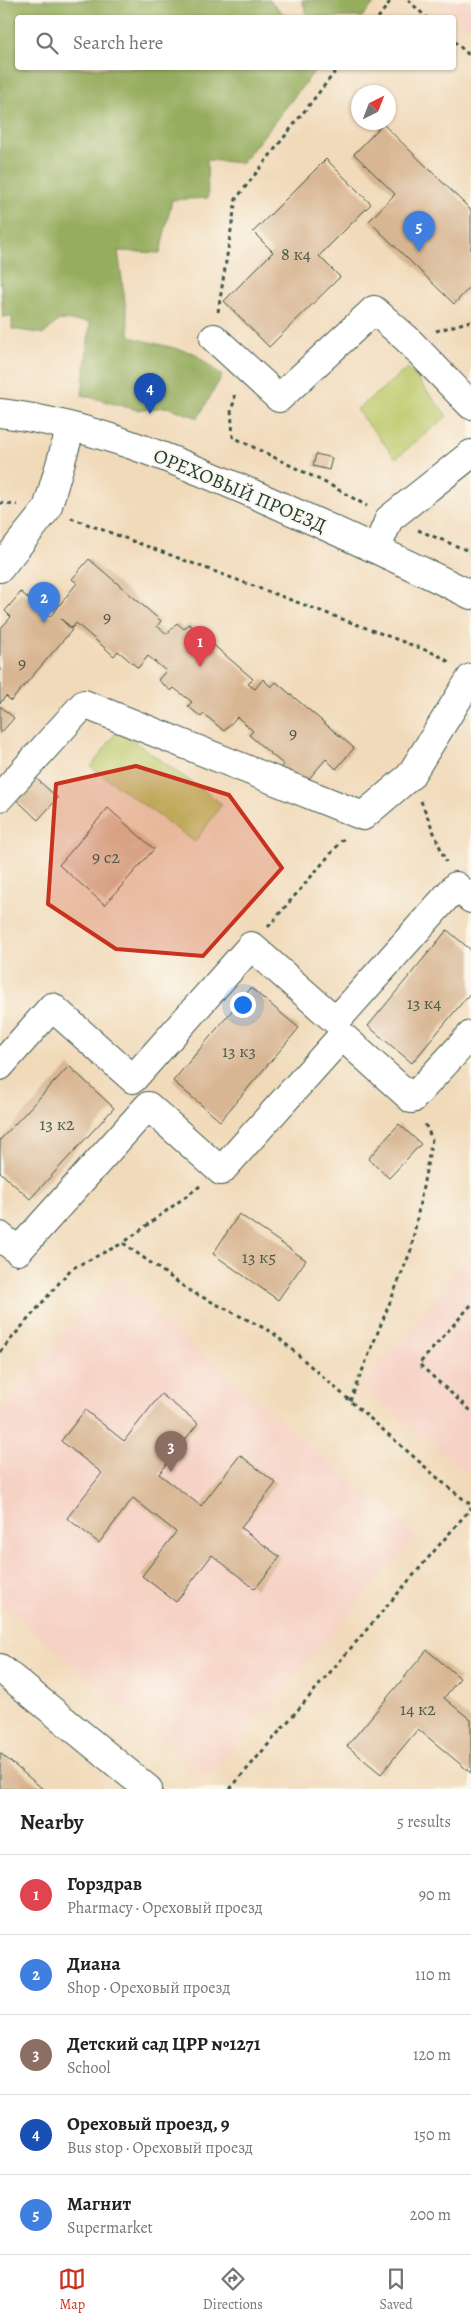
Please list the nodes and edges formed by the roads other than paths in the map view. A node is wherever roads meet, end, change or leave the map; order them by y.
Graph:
1 (214, 338) road end
2 (471, 405) edge
3 (0, 413) edge
4 (71, 427) junction
5 (471, 454) edge
6 (377, 548) junction
7 (0, 568) edge
8 (471, 595) edge
9 (464, 672) edge
10 (0, 797) edge
11 (464, 893) edge
12 (471, 1035) edge
13 (0, 1066) edge
14 (0, 1236) edge
15 (0, 1668) edge
16 (148, 1789) edge

1 - 2 street
3 - 4 street, ОРЕХОВЫЙ ПРОЕЗД
4 - 6 street, ОРЕХОВЫЙ ПРОЕЗД
4 - 7 street
5 - 6 street
6 - 8 street, ОРЕХОВЫЙ ПРОЕЗД
9 - 10 street
11 - 13 street
12 - 14 street
15 - 16 street

